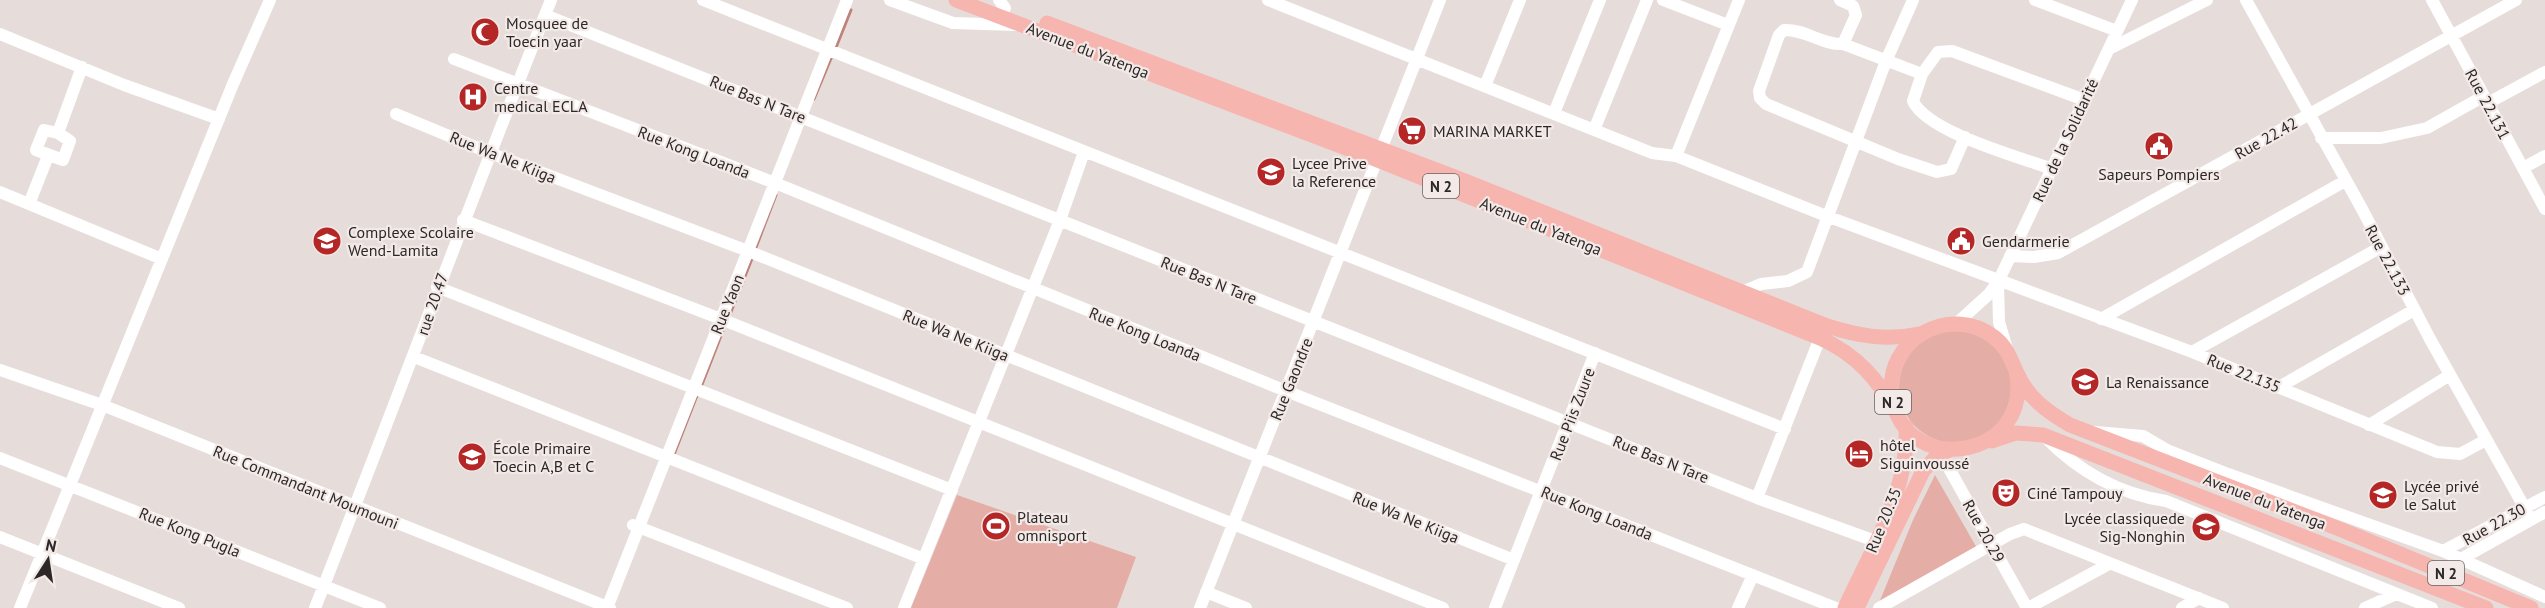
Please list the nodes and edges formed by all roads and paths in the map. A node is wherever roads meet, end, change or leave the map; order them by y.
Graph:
1 (270, 0) edge
2 (551, 0) edge
3 (704, 0) edge
4 (847, 0) edge
5 (890, 0) edge
6 (956, 0) edge
7 (984, 0) edge
8 (1268, 0) edge
9 (1440, 0) edge
10 (1520, 0) edge
11 (1600, 0) edge
12 (1647, 0) edge
13 (1663, 0) edge
14 (1739, 0) edge
15 (1840, 0) edge
16 (1913, 0) edge
17 (2035, 0) edge
18 (2132, 0) edge
19 (2207, 0) edge
20 (2246, 0) edge
21 (2432, 0) edge
22 (2516, 0) edge
23 (1002, 4) edge
24 (545, 15) junction
25 (1024, 25) junction
26 (1728, 25) junction
27 (2117, 31) junction
28 (0, 34) edge
29 (2451, 35) junction
30 (1843, 44) junction
31 (828, 47) junction
32 (2111, 48) junction
33 (1417, 59) junction
34 (454, 60) dead end
35 (1886, 61) junction
36 (82, 66) junction
37 (2545, 72) edge
38 (1922, 74) junction
39 (518, 85) junction
40 (1485, 86) junction
41 (2082, 99) junction
42 (2486, 100) junction
43 (1554, 113) junction
44 (396, 114) dead end
45 (2308, 115) junction
46 (802, 116) junction
47 (219, 119) junction
48 (1594, 129) junction
49 (58, 133) junction
50 (1965, 137) junction
51 (2321, 138) junction
52 (1857, 140) junction
53 (1084, 152) junction
54 (490, 153) junction
55 (1377, 154) junction
56 (48, 156) junction
57 (1676, 156) junction
58 (2545, 156) edge
59 (2523, 168) junction
60 (2052, 169) junction
61 (2345, 181) junction
62 (775, 183) junction
63 (0, 192) edge
64 (29, 204) junction
65 (2545, 209) edge
66 (1829, 217) junction
67 (463, 220) junction
68 (1060, 220) junction
69 (2380, 247) junction
70 (748, 251) junction
71 (1339, 251) junction
72 (2010, 256) junction
73 (162, 259) junction
74 (1692, 280) junction
75 (1999, 280) junction
76 (437, 287) junction
77 (1033, 288) junction
78 (1742, 292) junction
79 (2414, 309) junction
80 (721, 319) junction
81 (2101, 319) junction
82 (1314, 322) junction
83 (1956, 324) junction
84 (1919, 334) junction
85 (1820, 338) junction
86 (2007, 351) junction
87 (2192, 352) junction
88 (1594, 353) junction
89 (1006, 355) junction
90 (414, 357) junction
91 (0, 370) edge
92 (2016, 371) junction
93 (2450, 375) junction
94 (2279, 387) junction
95 (694, 388) junction
96 (1286, 391) junction
97 (102, 405) junction
98 (1897, 414) junction
99 (1569, 422) junction
100 (979, 423) junction
101 (2369, 425) junction
102 (1906, 427) junction
103 (1785, 429) junction
104 (2083, 431) junction
105 (2043, 435) junction
106 (2486, 440) junction
107 (1983, 443) junction
108 (1945, 452) junction
109 (667, 456) junction
110 (0, 458) edge
111 (1259, 459) junction
112 (2128, 469) junction
113 (70, 484) junction
114 (952, 490) junction
115 (1542, 491) junction
116 (2127, 492) junction
117 (2545, 497) edge
118 (1757, 498) junction
119 (355, 507) junction
120 (2526, 507) junction
121 (2545, 512) edge
122 (2531, 519) junction
123 (1233, 525) junction
124 (636, 526) junction
125 (0, 537) edge
126 (1875, 541) junction
127 (1992, 544) junction
128 (2444, 551) junction
129 (42, 553) junction
130 (924, 559) junction
131 (2461, 559) junction
132 (1514, 560) junction
133 (2109, 564) junction
134 (1753, 575) junction
135 (324, 585) junction
136 (1206, 592) junction
137 (2396, 594) junction
138 (2545, 597) edge
139 (2199, 598) junction
140 (20, 608) edge
141 (179, 608) edge
142 (315, 608) edge
143 (380, 608) edge
144 (608, 608) edge
145 (847, 608) edge
146 (904, 608) edge
147 (1200, 608) edge
148 (1246, 608) edge
149 (1443, 608) edge
150 (1495, 608) edge
151 (1738, 608) edge
152 (1836, 608) edge
153 (1845, 608) edge
154 (1857, 608) edge
155 (1879, 608) edge
156 (2028, 608) edge
157 (2182, 608) edge
158 (2223, 608) edge
159 (2365, 608) edge
160 (2432, 608) edge
161 (2486, 608) edge
162 (2531, 608) edge

1 - 47 street
2 - 24 street, rue 20.47
3 - 31 street
4 - 31 street, Rue Yaon
5 - 25 street
6 - 25 main road, Avenue du Yatenga / N 2
7 - 23 main road, Avenue du Yatenga / N 2
8 - 33 street, Rue 22.135
9 - 33 street, Rue Gaondre
10 - 40 street
11 - 43 street
12 - 48 street
13 - 26 street
14 - 26 street
15 - 30 street
16 - 35 street
17 - 27 street
18 - 27 street, Rue de la Solidarité
19 - 32 street
20 - 45 street, Rue 22.133
21 - 29 street, Rue 22.131
22 - 29 street, Rue 22.42
23 - 55 main road, Avenue du Yatenga / N 2
24 - 39 street, rue 20.47
24 - 46 street, Rue Bas N Tare
25 - 55 main road, Avenue du Yatenga / N 2
26 - 57 street
27 - 32 street, Rue de la Solidarité
28 - 36 street
29 - 42 street, Rue 22.131
29 - 45 street, Rue 22.42
30 - 35 street
30 - 52 street
31 - 46 street, Rue Yaon
31 - 53 street
32 - 41 street, Rue de la Solidarité
33 - 40 street, Rue 22.135
33 - 55 street, Rue Gaondre
34 - 39 street, Rue Kong Loanda
35 - 38 street
35 - 52 street
36 - 47 street
36 - 49 street
37 - 42 street
38 - 41 street
38 - 50 street
39 - 54 street, rue 20.47
39 - 62 street, Rue Kong Loanda
40 - 43 street, Rue 22.135
41 - 60 street, Rue de la Solidarité
42 - 51 street
42 - 59 street, Rue 22.131
43 - 48 street, Rue 22.135
44 - 54 street, Rue Wa Ne Kiiga
45 - 51 street, Rue 22.133
45 - 72 street, Rue 22.42
46 - 62 street, Rue Yaon
46 - 68 street, Rue Bas N Tare
47 - 73 street
48 - 57 street, Rue 22.135
49 - 56 street
49 - 56 street
50 - 52 street
50 - 60 street
51 - 61 street, Rue 22.133
52 - 66 street
53 - 68 street
53 - 71 street
54 - 67 street, rue 20.47
54 - 70 street, Rue Wa Ne Kiiga
55 - 71 street, Rue Gaondre
55 - 74 main road, Avenue du Yatenga / N 2
56 - 64 street
57 - 66 street, Rue 22.135
58 - 59 street
59 - 65 street, Rue 22.131
60 - 72 street, Rue de la Solidarité
61 - 69 street, Rue 22.133
61 - 81 street
62 - 70 street, Rue Yaon
62 - 77 street, Rue Kong Loanda
63 - 64 street
64 - 73 street
66 - 75 street, Rue 22.135
66 - 78 street
67 - 76 street, rue 20.47
67 - 80 street
68 - 77 street
68 - 82 street, Rue Bas N Tare
69 - 79 street, Rue 22.133
69 - 87 street
70 - 80 street, Rue Yaon
70 - 89 street, Rue Wa Ne Kiiga
71 - 82 street, Rue Gaondre
71 - 88 street
72 - 75 street, Rue de la Solidarité
73 - 97 street
74 - 78 main road, Avenue du Yatenga / N 2
74 - 85 main road, Avenue du Yatenga / N 2
75 - 81 street, Rue 22.135
75 - 83 street, Rue de la Solidarité
75 - 86 street, Rue de la Solidarité
76 - 90 street, rue 20.47
76 - 95 street
77 - 89 street
77 - 96 street, Rue Kong Loanda
78 - 84 main road, Avenue du Yatenga / N 2
79 - 93 street, Rue 22.133
79 - 94 street
80 - 95 street, Rue Yaon
80 - 100 street
81 - 87 street, Rue 22.135
82 - 96 street, Rue Gaondre
82 - 99 street, Rue Bas N Tare
83 - 84 main road, N 2
83 - 86 main road, N 2
84 - 98 main road, N 2
85 - 98 main road, Avenue du Yatenga / N 2
85 - 103 street
86 - 92 main road, N 2
87 - 94 street, Rue 22.135
88 - 99 street, Rue Piis Zuure
88 - 103 street
89 - 100 street
89 - 111 street, Rue Wa Ne Kiiga
90 - 109 street
90 - 119 street, rue 20.47
91 - 97 street, Rue Commandant Moumouni
92 - 104 main road, Avenue du Yatenga / N 2
92 - 107 main road, N 2
93 - 101 street
93 - 106 street, Rue 22.133
94 - 101 street, Rue 22.135
95 - 109 street, Rue Yaon
95 - 114 street
96 - 111 street, Rue Gaondre
96 - 115 street, Rue Kong Loanda
97 - 113 street
97 - 119 street, Rue Commandant Moumouni
98 - 102 main road, N 2
99 - 115 street, Rue Piis Zuure
99 - 118 street, Rue Bas N Tare
100 - 114 street
100 - 123 street
101 - 106 street, Rue 22.135
102 - 108 main road, N 2
102 - 126 main road, Rue 20.35
103 - 118 street
104 - 128 street
104 - 162 main road, Avenue du Yatenga / N 2
105 - 107 main road, Avenue du Yatenga / N 2
105 - 112 main road, Avenue du Yatenga / N 2
105 - 116 street
106 - 120 street, Rue 22.133
107 - 108 main road, N 2
108 - 127 street, Rue 20.29
108 - 154 main road, Rue 20.35
109 - 124 street, Rue Yaon
109 - 130 street
110 - 113 street, Rue Kong Pugla
111 - 123 street, Rue Gaondre
111 - 132 street, Rue Wa Ne Kiiga
112 - 116 street
112 - 161 main road, Avenue du Yatenga / N 2
113 - 129 street
113 - 135 street, Rue Kong Pugla
114 - 130 street
115 - 132 street, Rue Piis Zuure
115 - 134 street, Rue Kong Loanda
116 - 137 street
117 - 120 street, Rue 22.30
118 - 126 street, Rue Bas N Tare
119 - 135 street, rue 20.47
119 - 144 street, Rue Commandant Moumouni
120 - 122 street, Rue 22.133
120 - 128 street, Rue 22.30
121 - 122 street, Rue 22.30
122 - 131 street, Rue 22.30
123 - 136 street, Rue Gaondre
123 - 149 street
124 - 144 street, Rue Yaon
124 - 145 street
125 - 129 street
126 - 153 main road, Rue 20.35
127 - 133 street
127 - 155 street
127 - 156 street, Rue 20.29
128 - 131 street
129 - 140 street
129 - 141 street
130 - 146 street
131 - 138 street
132 - 150 street, Rue Piis Zuure
133 - 139 street
133 - 156 street
134 - 151 street
134 - 152 street, Rue Kong Loanda
135 - 142 street, rue 20.47
135 - 143 street, Rue Kong Pugla
136 - 147 street, Rue Gaondre
136 - 148 street
137 - 159 street
137 - 160 street
139 - 157 street
139 - 158 street

